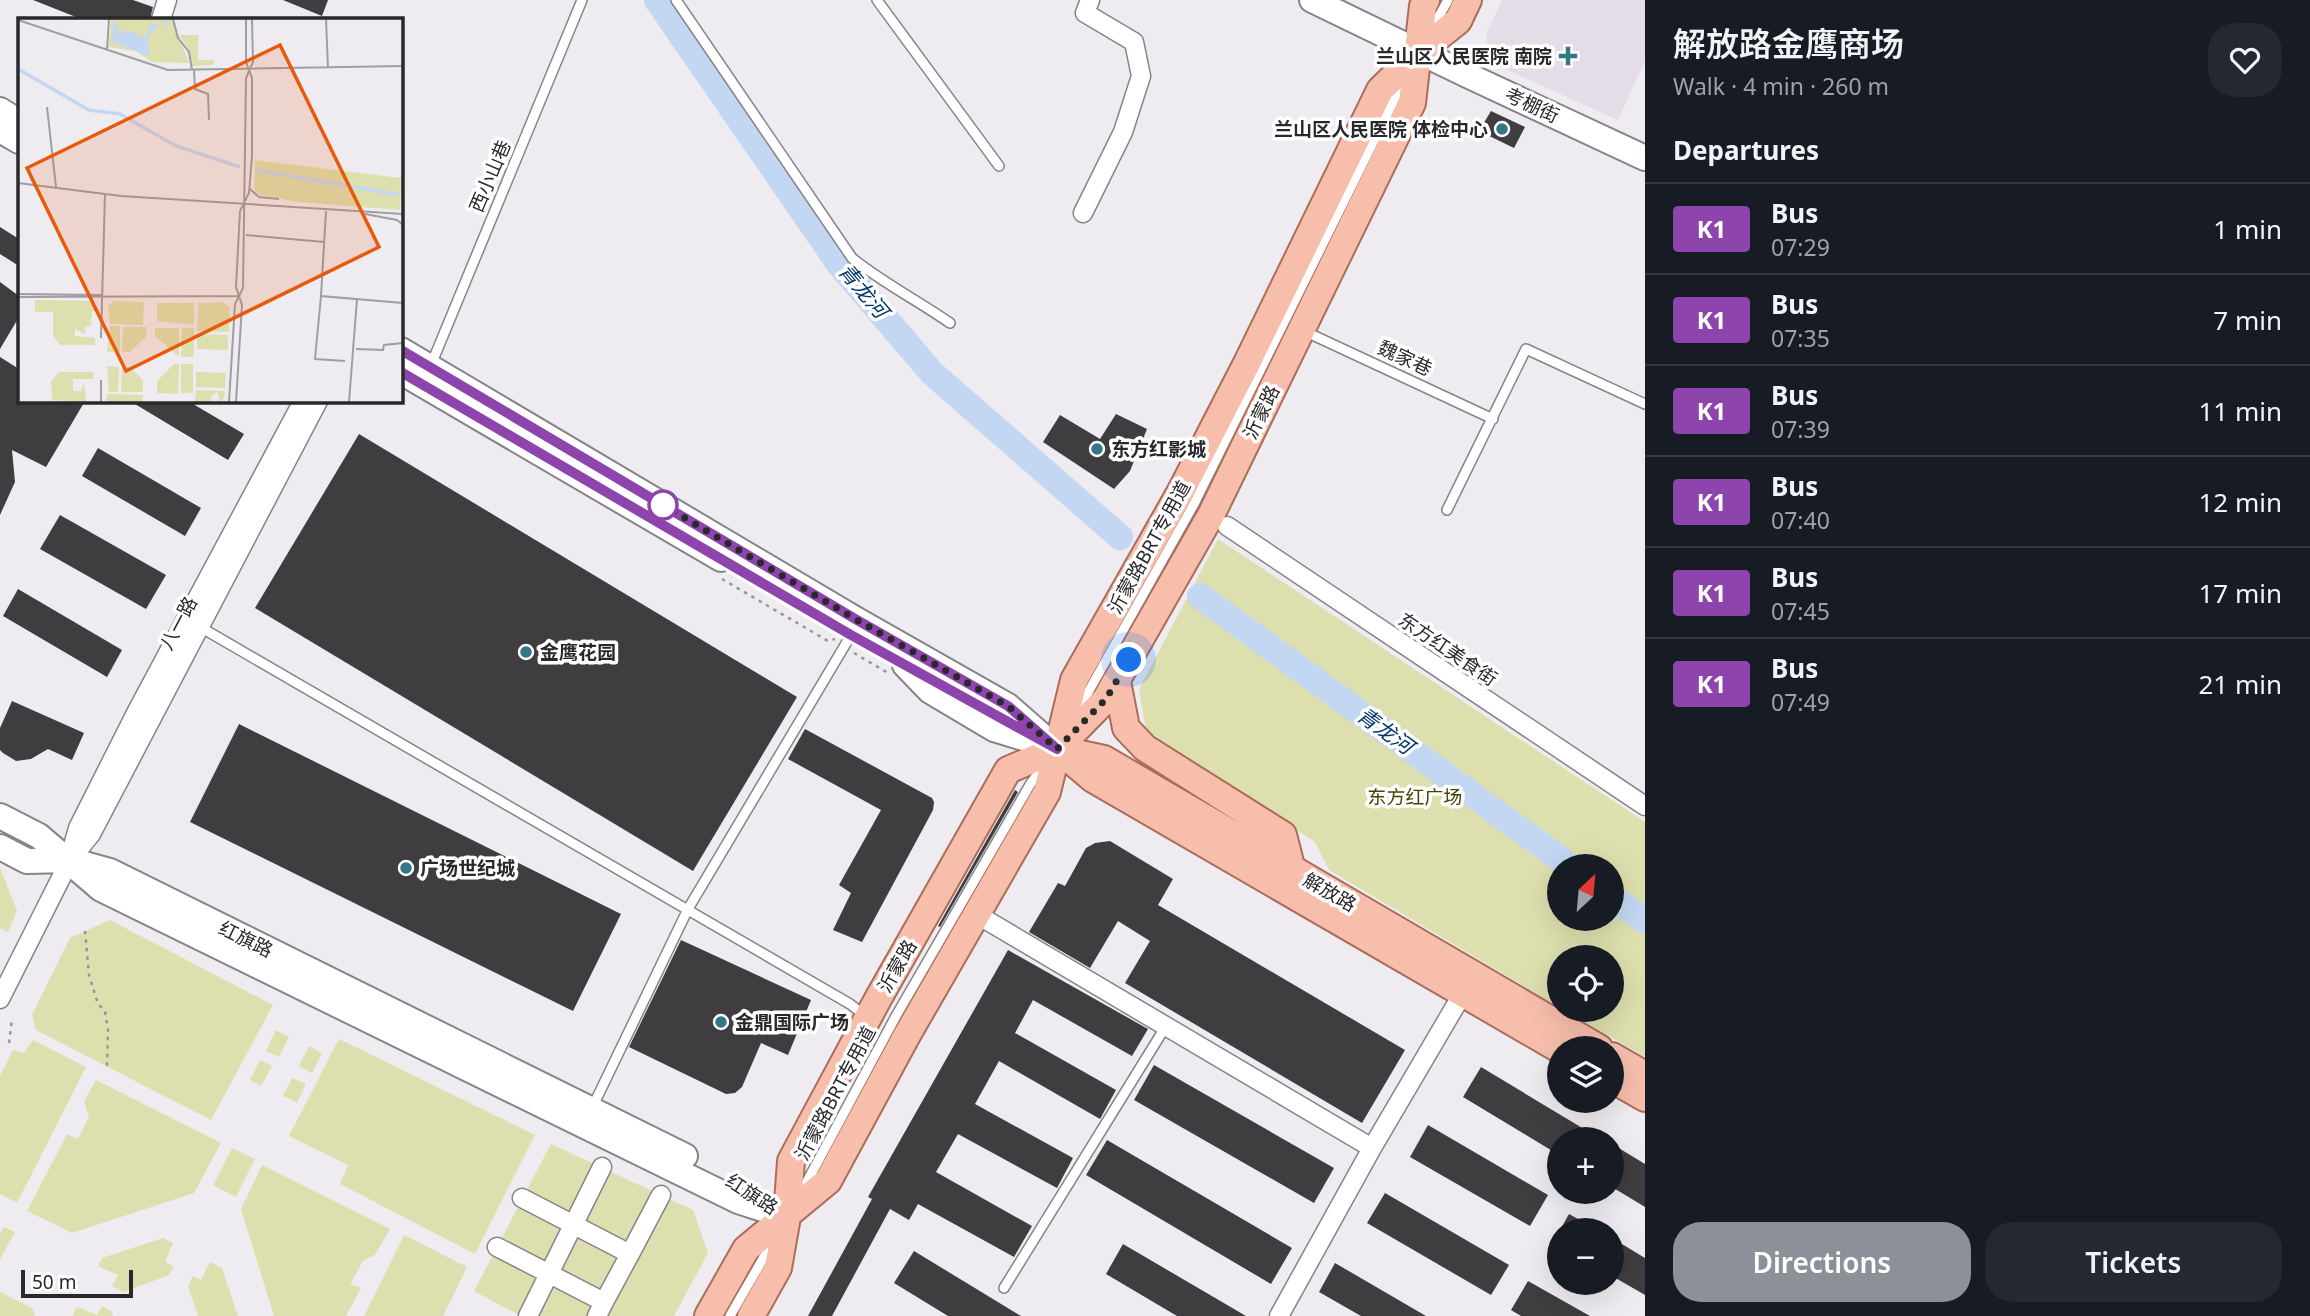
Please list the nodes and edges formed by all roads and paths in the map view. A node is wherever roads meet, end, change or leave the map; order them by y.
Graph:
1 (167, 0) edge
2 (582, 0) edge
3 (676, 0) edge
4 (877, 0) edge
5 (1090, 0) edge
6 (1312, 0) edge
7 (1426, 0) edge
8 (1448, 0) edge
9 (1468, 0) edge
10 (161, 18) edge
11 (1419, 52) junction
12 (0, 110) edge
13 (18, 120) edge
14 (0, 130) edge
15 (18, 140) edge
16 (1645, 158) edge
17 (999, 166) dead end
18 (1083, 213) dead end
19 (950, 323) dead end
20 (1302, 330) junction
21 (402, 351) edge
22 (430, 366) junction
23 (402, 373) edge
24 (303, 402) edge
25 (317, 402) edge
26 (1645, 404) edge
27 (1493, 419) junction
28 (1447, 510) dead end
29 (1227, 526) dead end
30 (195, 619) junction
31 (851, 635) junction
32 (1117, 681) junction
33 (1057, 749) junction
34 (1645, 806) edge
35 (0, 816) edge
36 (0, 847) edge
37 (70, 860) junction
38 (1292, 870) junction
39 (688, 909) junction
40 (976, 914) junction
41 (85, 931) dead end
42 (1463, 993) junction
43 (0, 999) edge
44 (868, 1018) junction
45 (12, 1019) dead end
46 (1166, 1026) junction
47 (1578, 1036) edge
48 (1547, 1042) edge
49 (9, 1044) dead end
50 (1624, 1063) edge
51 (107, 1067) dead end
52 (1645, 1075) edge
53 (1624, 1086) edge
54 (1645, 1098) edge
55 (591, 1110) junction
56 (1372, 1148) junction
57 (602, 1167) dead end
58 (661, 1195) dead end
59 (522, 1199) dead end
60 (787, 1217) junction
61 (574, 1225) junction
62 (497, 1247) dead end
63 (630, 1254) junction
64 (550, 1274) junction
65 (1004, 1288) dead end
66 (601, 1309) edge
67 (528, 1316) edge
68 (708, 1316) edge
69 (730, 1316) edge
70 (751, 1316) edge
71 (1279, 1316) edge

1 - 10 street
2 - 22 lane, 西小山巷
3 - 19 lane
4 - 17 lane
5 - 18 street
6 - 11 street, 考棚街
7 - 11 main road, 沂蒙路
8 - 11 lane, 沂蒙路BRT专用道
9 - 11 main road, 沂蒙路
11 - 16 street, 考棚街
11 - 20 main road, 沂蒙路
11 - 33 lane, 沂蒙路BRT专用道
11 - 33 main road, 沂蒙路
12 - 13 street
14 - 15 street
20 - 27 lane, 魏家巷
20 - 32 main road, 沂蒙路
21 - 22 street, 解放路
22 - 33 street, 解放路
23 - 31 street
24 - 30 street, 八一路
25 - 30 street, 八一路
26 - 27 lane
27 - 28 lane
29 - 34 street, 东方红美食街
30 - 37 street, 八一路
30 - 39 lane
31 - 33 street
31 - 39 lane
32 - 33 main road, 沂蒙路
32 - 38 main road
33 - 38 main road, 解放路
33 - 40 main road, 沂蒙路
33 - 42 main road, 解放路
33 - 44 main road, 沂蒙路
33 - 60 lane, 沂蒙路BRT专用道
35 - 37 street, 红旗路
36 - 37 street, 红旗路
37 - 43 street, 八一路
37 - 55 street, 红旗路
37 - 60 street, 红旗路
38 - 47 main road, 解放路
39 - 44 lane
39 - 55 lane
40 - 46 street
40 - 60 main road, 沂蒙路
41 - 51 path
42 - 48 main road, 解放路
42 - 56 street
44 - 60 main road, 沂蒙路
45 - 49 path
46 - 56 street
46 - 65 lane
50 - 52 main road
53 - 54 main road
55 - 60 street, 红旗路
56 - 71 street
57 - 61 street
58 - 63 street
59 - 61 street
60 - 68 main road, 沂蒙路
60 - 69 lane, 沂蒙路BRT专用道
60 - 70 main road, 沂蒙路
61 - 63 street
61 - 64 street
62 - 64 street
63 - 66 street
64 - 66 street
64 - 67 street

